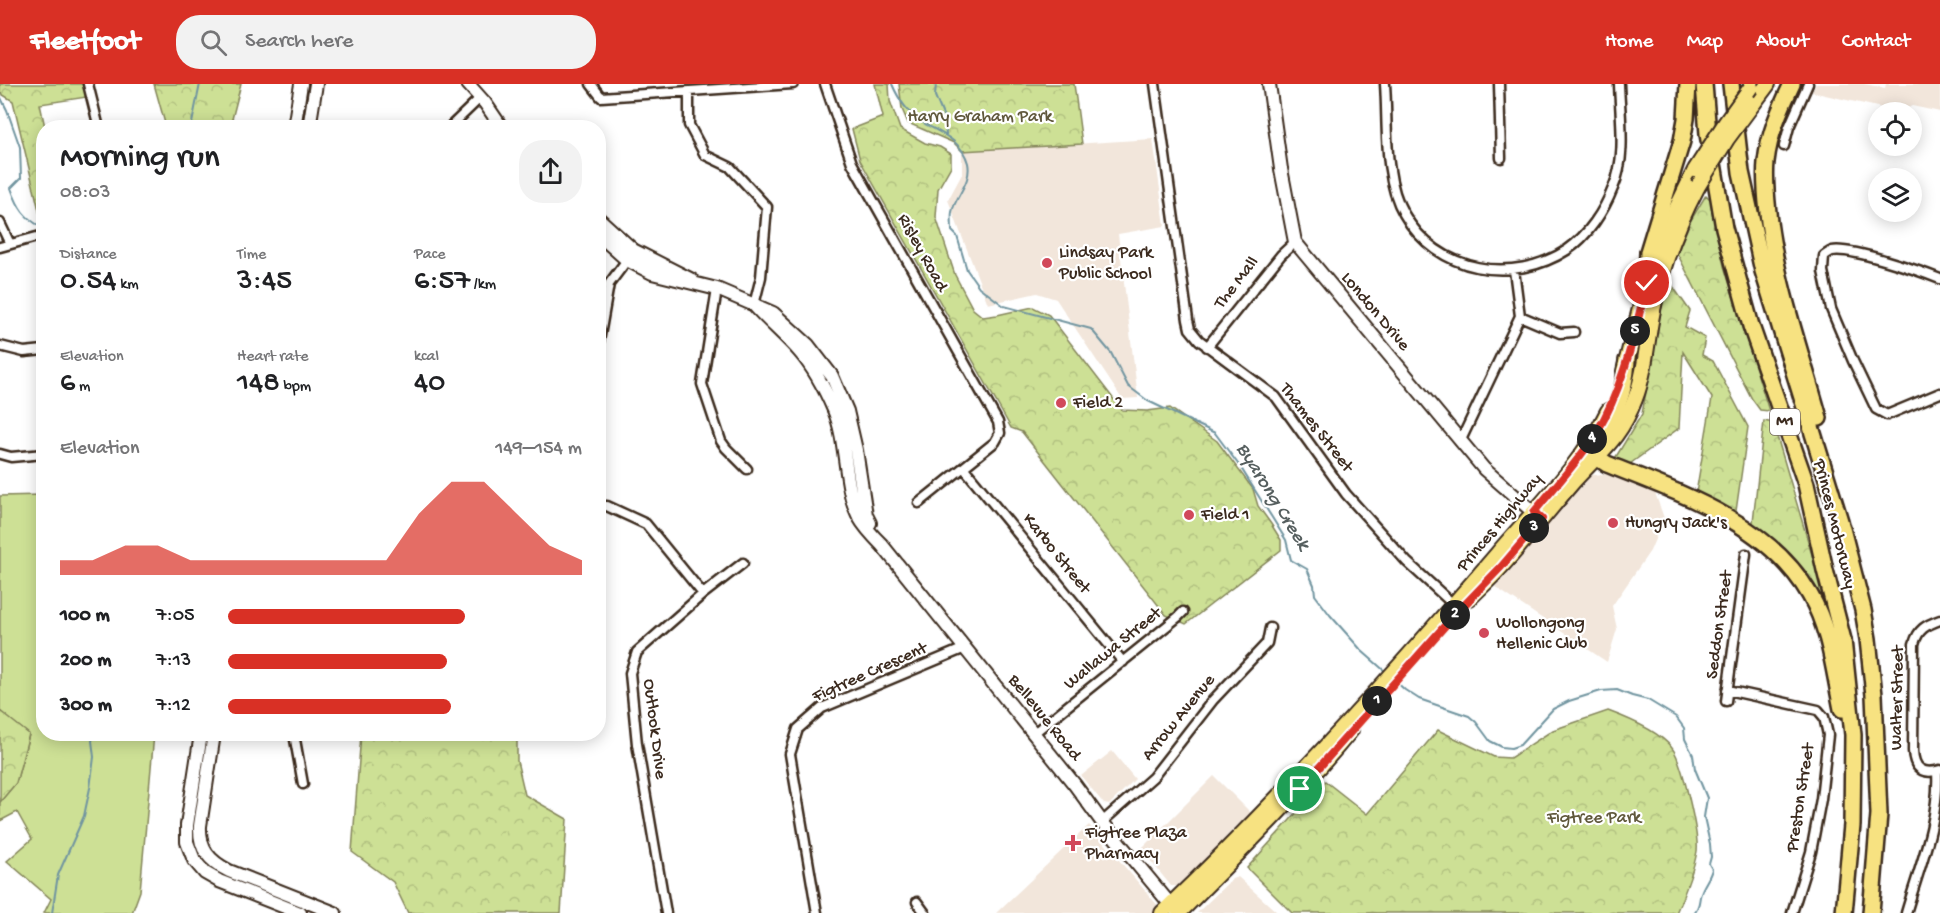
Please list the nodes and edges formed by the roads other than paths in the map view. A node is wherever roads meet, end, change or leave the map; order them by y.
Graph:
1 (88, 84) edge
2 (301, 84) edge
3 (316, 84) edge
4 (468, 84) edge
5 (591, 84) edge
6 (793, 84) edge
7 (825, 84) edge
8 (1155, 84) edge
9 (1269, 84) edge
10 (1385, 84) edge
11 (1499, 84) edge
12 (1619, 84) edge
13 (1688, 84) edge
14 (1704, 84) edge
15 (1731, 84) edge
16 (1768, 84) edge
17 (1792, 84) edge
18 (1808, 84) edge
19 (1752, 86) edge
20 (689, 92) junction
21 (482, 100) junction
22 (297, 105) junction
23 (312, 108) junction
24 (97, 120) edge
25 (295, 120) edge
26 (310, 120) edge
27 (458, 120) edge
28 (496, 120) edge
29 (504, 120) edge
30 (1784, 146) dead end
31 (1501, 158) dead end
32 (0, 223) edge
33 (606, 225) edge
34 (36, 237) edge
35 (606, 241) edge
36 (1295, 242) junction
37 (10, 244) junction
38 (0, 247) edge
39 (627, 260) junction
40 (1514, 270) junction
41 (1940, 279) edge
42 (698, 283) junction
43 (1647, 283) junction
44 (717, 289) junction
45 (606, 301) edge
46 (754, 305) junction
47 (1520, 316) junction
48 (1574, 332) dead end
49 (0, 346) edge
50 (1208, 347) junction
51 (36, 351) edge
52 (1627, 361) junction
53 (1940, 393) edge
54 (1460, 442) junction
55 (0, 454) edge
56 (36, 455) edge
57 (1598, 458) junction
58 (964, 468) junction
59 (747, 469) dead end
60 (919, 503) dead end
61 (606, 506) edge
62 (1538, 516) junction
63 (1746, 554) dead end
64 (743, 563) dead end
65 (703, 594) junction
66 (1454, 605) junction
67 (1863, 610) junction
68 (1183, 612) dead end
69 (1940, 620) edge
70 (1270, 628) dead end
71 (965, 648) junction
72 (1123, 662) junction
73 (1399, 672) junction
74 (1727, 690) junction
75 (1726, 701) dead end
76 (1034, 733) junction
77 (200, 741) edge
78 (213, 741) edge
79 (295, 741) edge
80 (1852, 762) junction
81 (1939, 771) edge
82 (303, 784) dead end
83 (1102, 822) junction
84 (193, 840) junction
85 (917, 902) dead end
86 (1172, 911) edge
87 (300, 913) edge
88 (335, 913) edge
89 (666, 913) edge
90 (817, 913) edge
91 (925, 913) edge
92 (1792, 913) edge
93 (1844, 913) edge
94 (1870, 913) edge
95 (1906, 913) edge

1 - 24 street
2 - 22 street
3 - 23 street
4 - 21 street
5 - 20 street
6 - 20 street
7 - 58 street, Risley Road
8 - 50 street, Thames Street
9 - 36 street, London Drive
10 - 40 street
11 - 31 street
12 - 40 street
13 - 43 highway
14 - 80 highway, Princes Motorway / M1
15 - 67 highway, Princes Motorway / M1
16 - 57 main road, Princes Highway, bridge
17 - 67 highway
18 - 30 street
19 - 43 main road, Princes Highway, bridge
20 - 46 street
21 - 27 street
21 - 28 street
21 - 29 street
22 - 23 street
22 - 25 street
23 - 26 street
32 - 37 street
33 - 42 street, Bellevue Road
34 - 37 street
35 - 39 street, Bellevue Road
36 - 50 street, The Mall
36 - 54 street, London Drive
37 - 38 street
39 - 42 street, Bellevue Road
39 - 45 street
40 - 47 street
41 - 53 street
42 - 44 street, Bellevue Road
43 - 52 main road, Princes Highway
44 - 46 street, Bellevue Road
44 - 59 street
46 - 71 street, Bellevue Road
47 - 48 street
47 - 54 street
49 - 51 street
50 - 66 street, Thames Street
52 - 57 highway
52 - 62 main road, Princes Highway
54 - 62 street, London Drive
55 - 56 street
57 - 62 main road, Princes Highway
57 - 80 highway
58 - 60 street
58 - 72 street, Karbo Street
61 - 65 street
62 - 66 main road, Princes Highway
62 - 73 main road, Princes Highway
63 - 74 street, Seddon Street
64 - 65 street, Outlook Drive
65 - 89 street, Outlook Drive
66 - 73 main road, Princes Highway
67 - 94 highway, Princes Motorway / M1
68 - 72 street, Wallawa Street
69 - 81 street, Walter Street
70 - 83 street, Arrow Avenue
71 - 76 street, Bellevue Road
71 - 90 street, Figtree Crescent
72 - 76 street, Wallawa Street
73 - 86 main road, Princes Highway
74 - 75 street, Seddon Street
74 - 92 street, Preston Street
76 - 83 street, Bellevue Road
77 - 84 street
78 - 84 street
79 - 82 street
80 - 93 highway, Princes Motorway / M1
81 - 95 street
83 - 86 street, Bellevue Road
84 - 87 street
84 - 88 street
85 - 91 street

